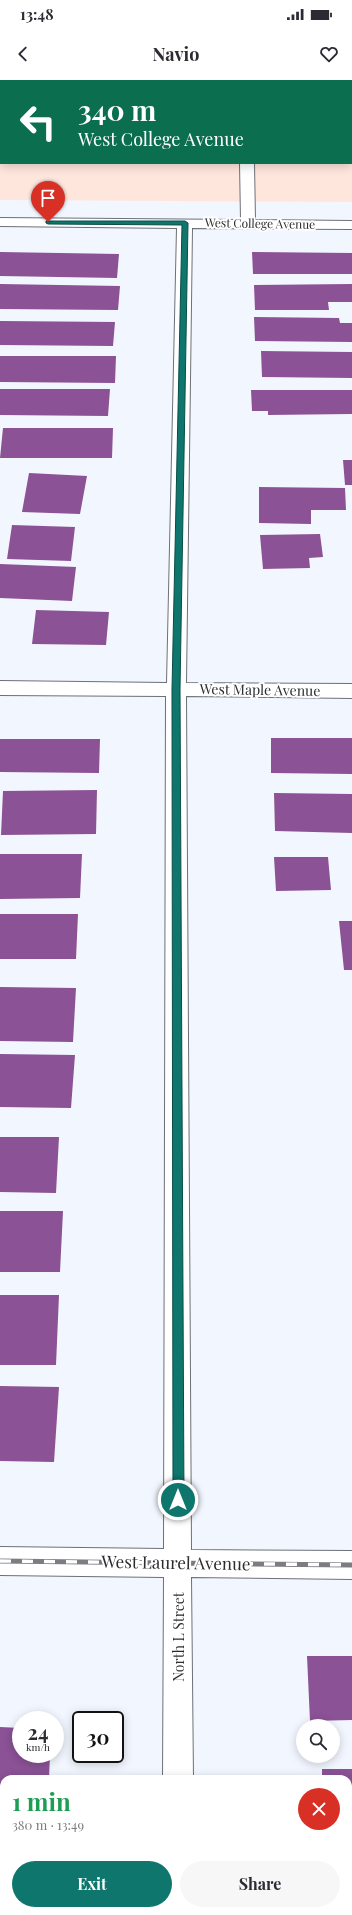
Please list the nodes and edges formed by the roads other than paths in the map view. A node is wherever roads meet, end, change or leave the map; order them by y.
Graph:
1 (247, 164) edge
2 (0, 222) edge
3 (185, 223) junction
4 (248, 224) junction
5 (352, 225) edge
6 (0, 688) edge
7 (176, 689) junction
8 (352, 691) edge
9 (0, 1560) edge
10 (179, 1564) junction
11 (352, 1565) edge
12 (178, 1775) edge

1 - 4 street
2 - 3 street, West College Avenue
3 - 4 street, West College Avenue
3 - 7 street, North L Street
4 - 5 street, West College Avenue
6 - 7 street, West Maple Avenue
7 - 8 street, West Maple Avenue
7 - 10 street, North L Street
9 - 10 street, West Laurel Avenue
10 - 11 street, West Laurel Avenue
10 - 12 street, North L Street

